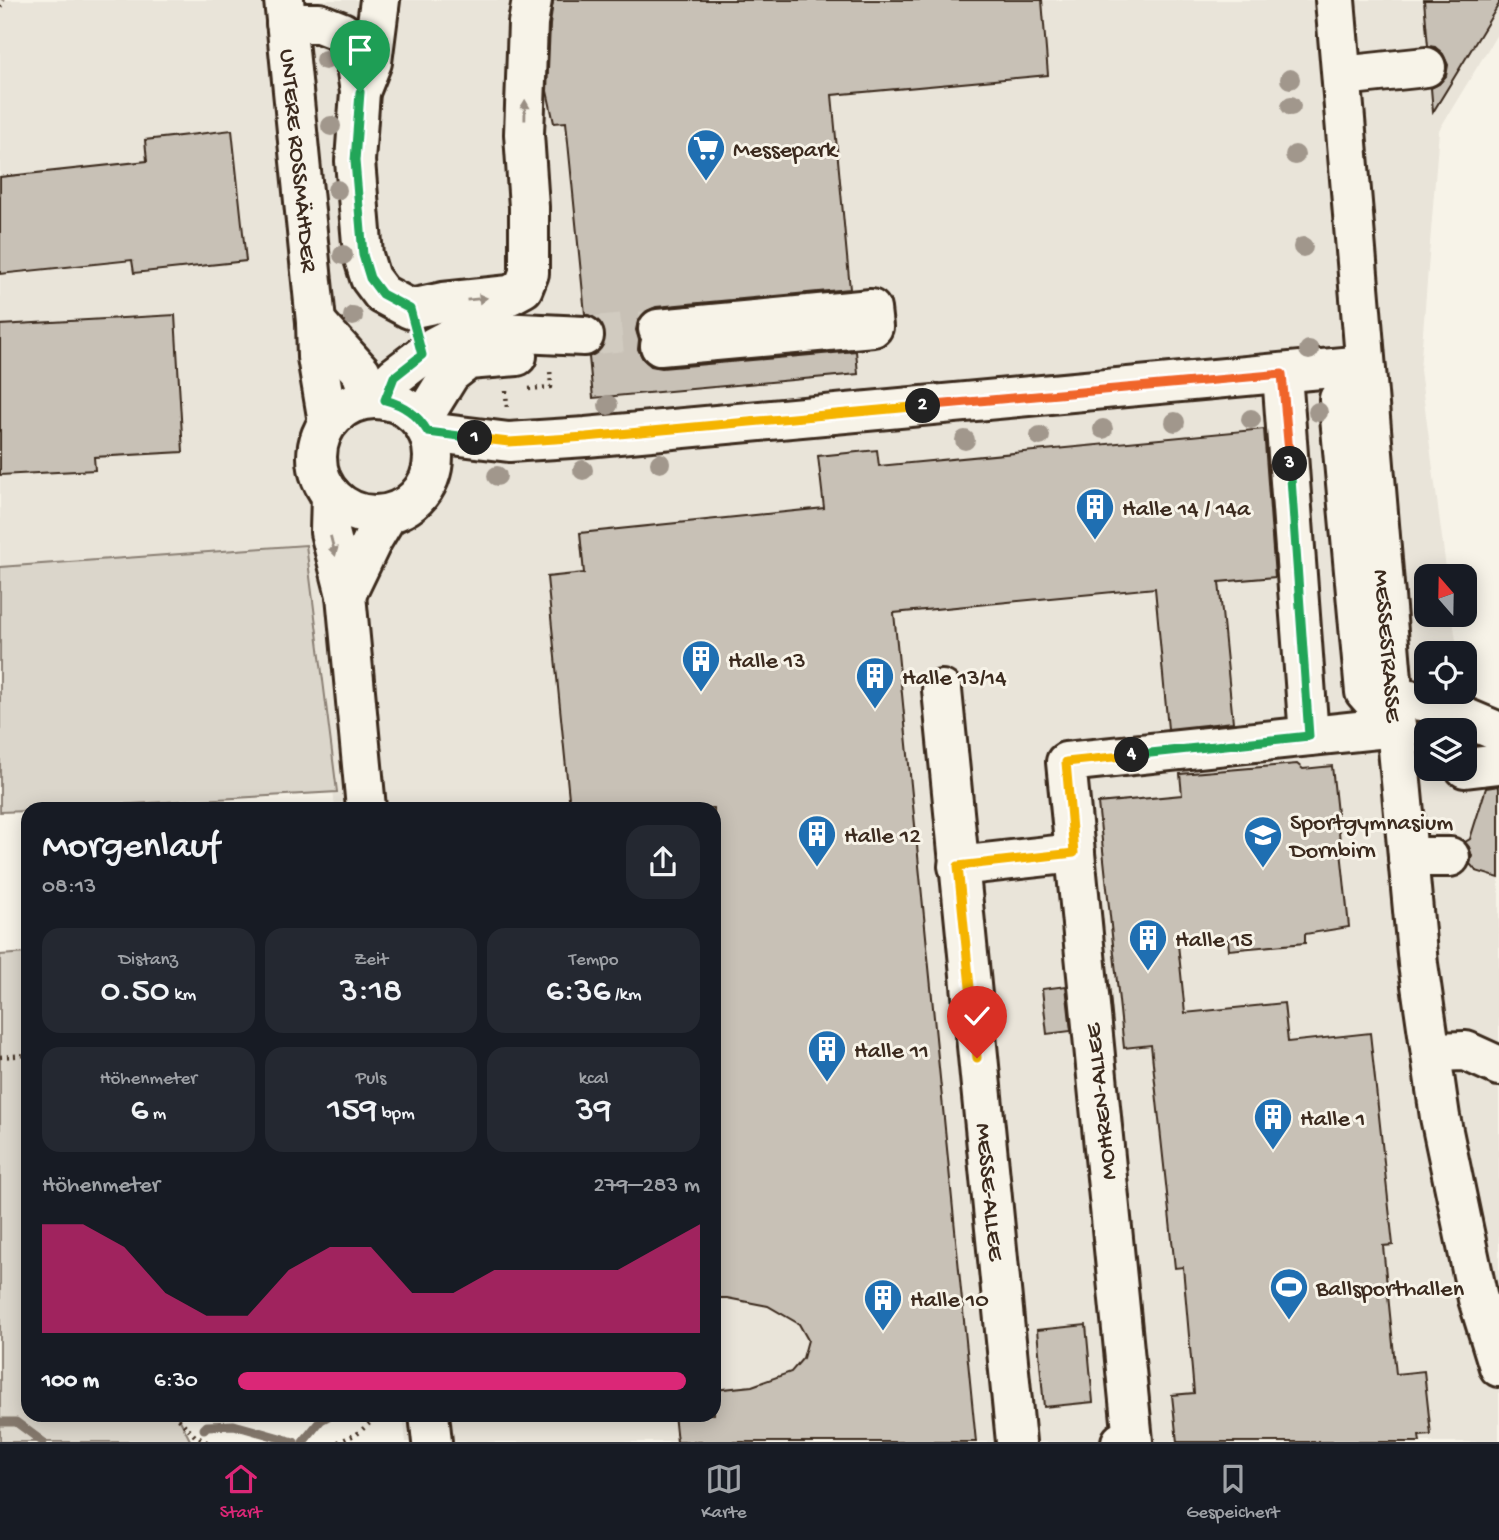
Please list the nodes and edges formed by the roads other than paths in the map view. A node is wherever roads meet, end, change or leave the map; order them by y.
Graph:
1 (380, 0) edge
2 (531, 0) edge
3 (1335, 0) edge
4 (285, 12) edge
5 (1426, 67) dead end
6 (1342, 76) junction
7 (360, 92) junction
8 (410, 309) junction
9 (316, 322) junction
10 (659, 337) joint
11 (422, 355) junction
12 (1365, 365) junction
13 (1282, 374) junction
14 (378, 399) junction
15 (328, 422) junction
16 (424, 427) junction
17 (509, 442) junction
18 (426, 486) junction
19 (331, 495) junction
20 (388, 514) junction
21 (346, 594) junction
22 (942, 690) dead end
23 (1395, 713) junction
24 (1485, 726) edge
25 (1309, 736) junction
26 (1499, 764) edge
27 (1477, 767) edge
28 (365, 802) edge
29 (1074, 853) junction
30 (1408, 857) junction
31 (1450, 857) dead end
32 (958, 866) junction
33 (1474, 1054) edge
34 (1499, 1367) edge
35 (430, 1422) edge
36 (1127, 1441) edge
37 (432, 1442) edge
38 (1016, 1442) edge

1 - 7 street
8 -> 2 street
3 - 6 street
4 - 7 street
4 - 9 street, UNTERE ROSSMÄHDER
5 - 6 street
6 - 12 street
7 - 8 street
8 - 11 street
9 - 14 street
9 - 15 street, UNTERE ROSSMÄHDER
10 - 10 street
11 - 14 street
11 - 16 street
12 - 13 street
12 - 23 street
13 - 17 street
13 - 25 street
14 - 15 street
14 - 16 street
15 - 19 street
16 - 17 street
16 - 18 street
17 - 18 street
18 - 20 street
19 - 20 street
19 -> 21 street
20 - 21 street
21 - 28 street
22 - 32 street, MESSE-ALLEE
23 - 24 street
23 - 25 street
23 - 30 street, MESSESTRASSE
25 - 29 street, MOHREN-ALLEE
26 - 27 street
29 - 32 street
29 - 36 street, MOHREN-ALLEE
30 - 31 street
30 - 33 street, MESSESTRASSE
32 - 38 street, MESSE-ALLEE
33 - 34 street, MESSESTRASSE
35 - 37 street

